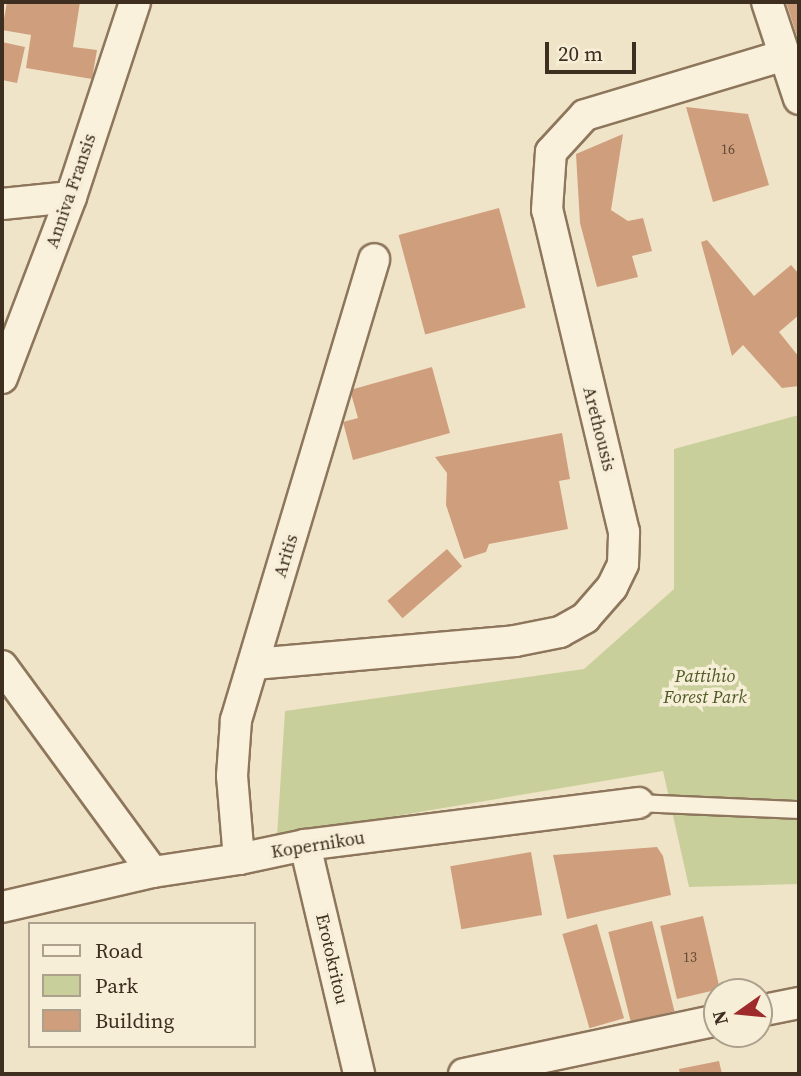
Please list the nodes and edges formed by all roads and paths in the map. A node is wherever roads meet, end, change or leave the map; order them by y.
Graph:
1 (135, 2) edge
2 (767, 2) edge
3 (785, 55) junction
4 (799, 99) edge
5 (71, 197) junction
6 (2, 204) edge
7 (374, 259) dead end
8 (2, 378) edge
9 (254, 664) junction
10 (2, 666) edge
11 (638, 803) joint
12 (799, 810) edge
13 (305, 845) junction
14 (239, 859) junction
15 (153, 872) junction
16 (2, 907) edge
17 (799, 1003) edge
18 (773, 1008) edge
19 (703, 1023) edge
20 (359, 1074) edge
21 (464, 1074) edge

1 - 5 street, Anniva Fransis
2 - 3 street
3 - 4 street
3 - 9 street, Arethousis
5 - 6 street
5 - 8 street, Anniva Fransis
7 - 9 street, Aritis
9 - 14 street, Aritis
10 - 15 street
11 - 12 lane
11 - 13 street, Kopernikou
13 - 14 street, Kopernikou
13 - 20 street, Erotokritou
14 - 15 street, Kopernikou
15 - 16 street, Kopernikou
17 - 18 street
19 - 21 street

